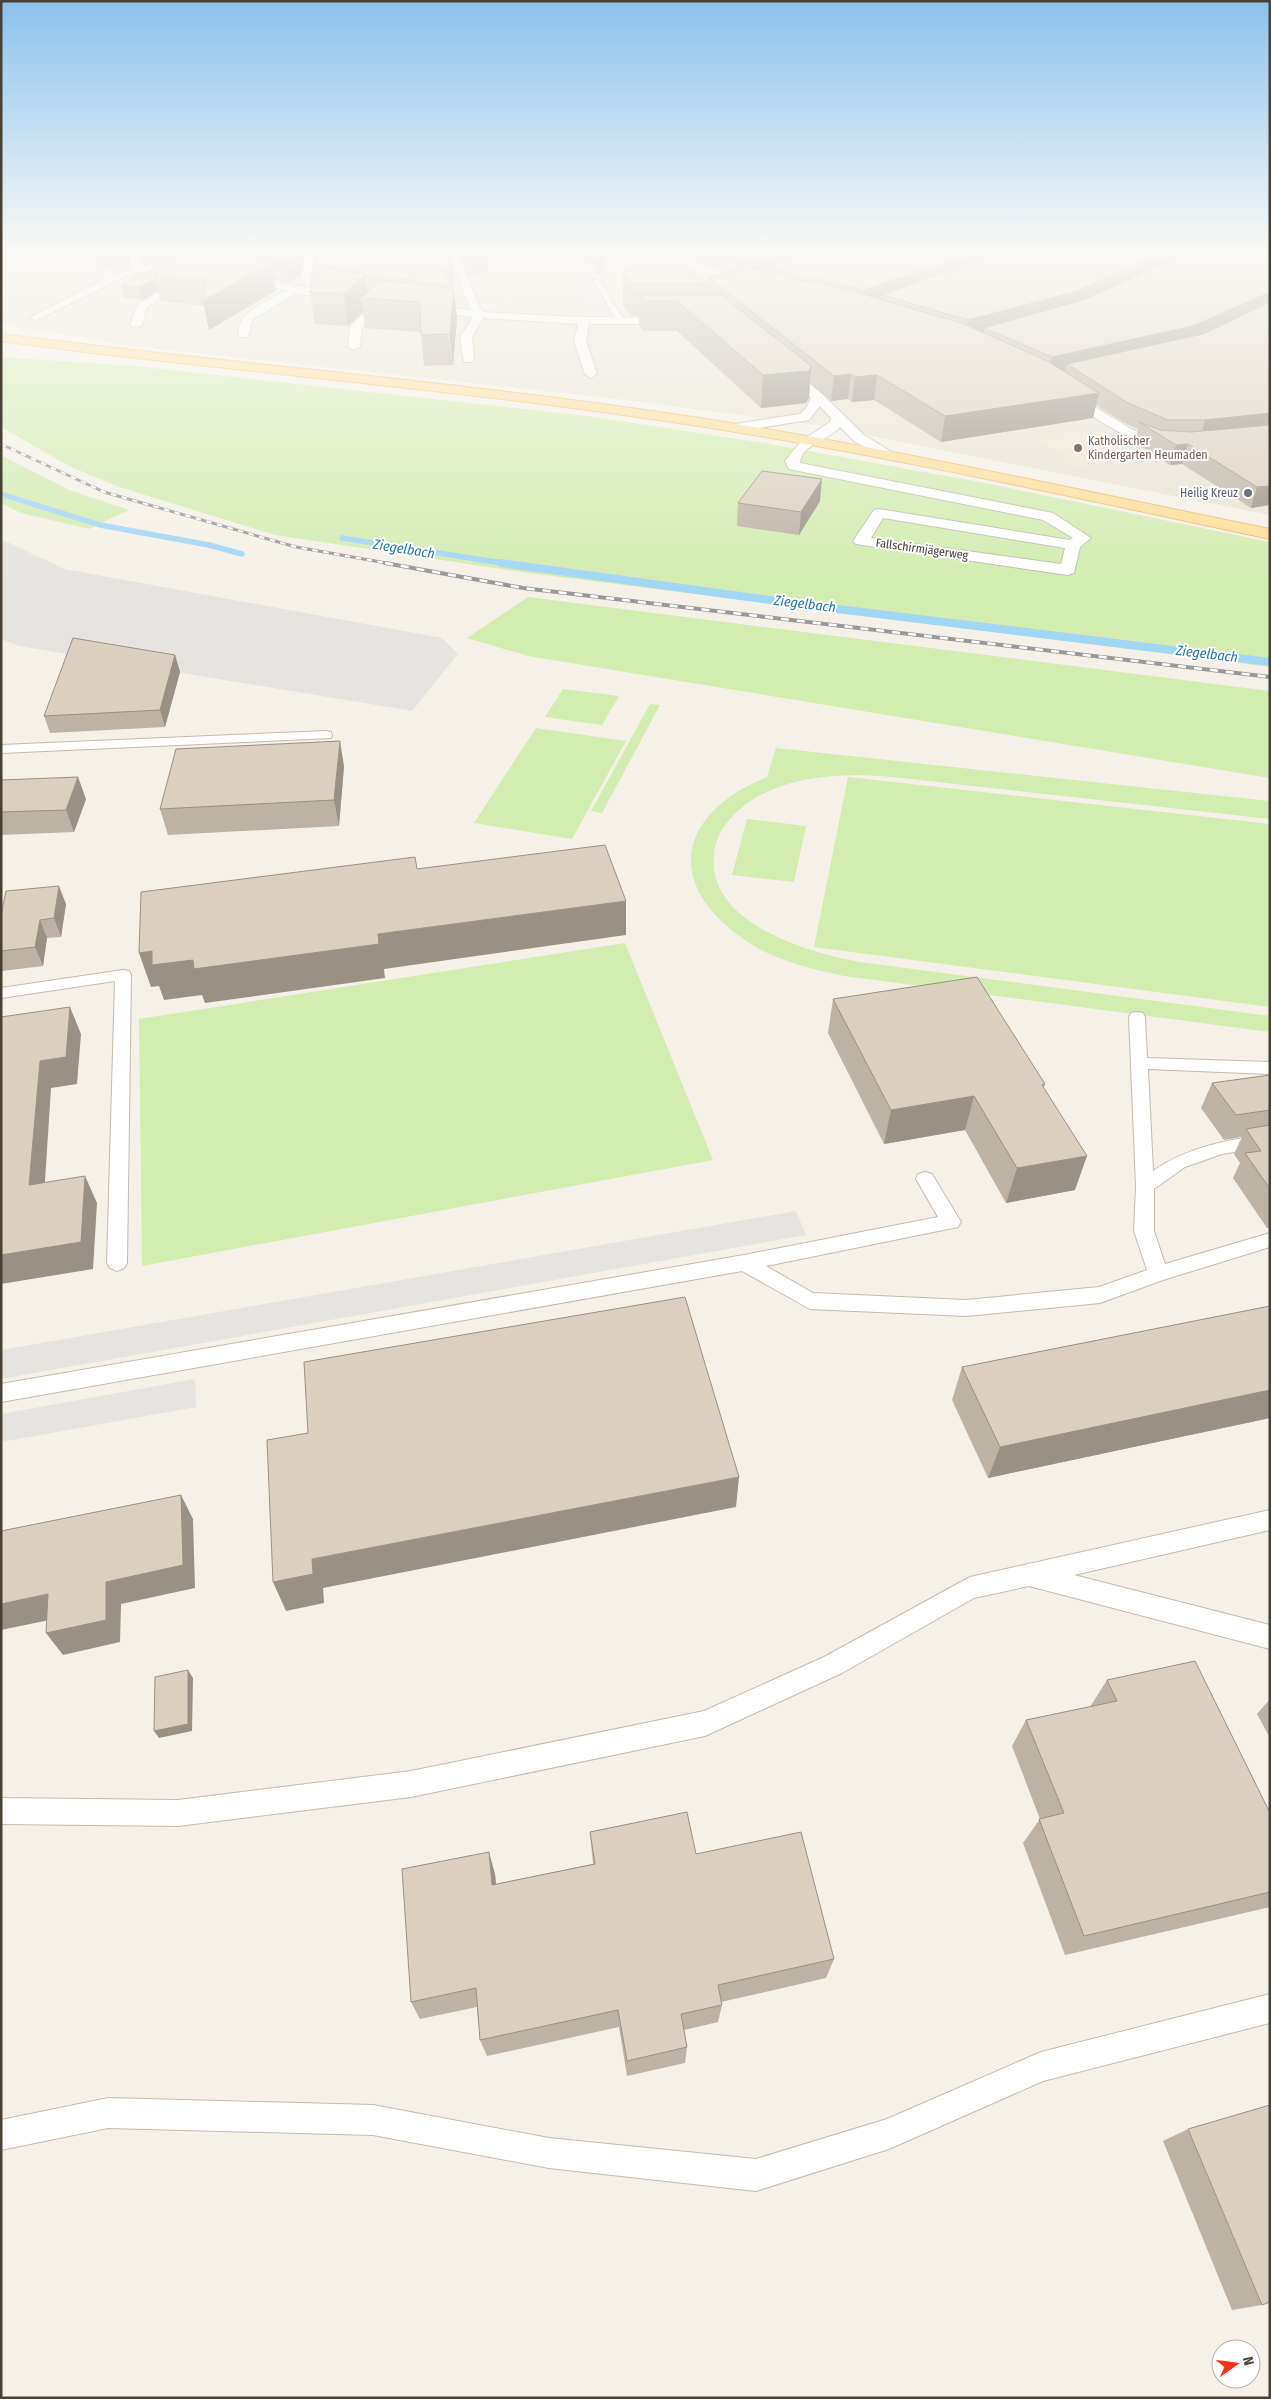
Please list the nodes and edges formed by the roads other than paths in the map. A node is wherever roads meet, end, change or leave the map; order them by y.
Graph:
1 (187, 361) edge
2 (587, 361) edge
3 (773, 361) edge
4 (591, 374) dead end
5 (1055, 386) edge
6 (818, 397) junction
7 (838, 417) junction
8 (735, 428) junction
9 (810, 440) junction
10 (1185, 446) edge
11 (890, 456) junction
12 (1270, 534) edge
13 (1073, 545) junction
14 (326, 735) dead end
15 (1, 749) edge
16 (1, 993) edge
17 (1137, 1017) dead end
18 (1140, 1063) junction
19 (1270, 1068) edge
20 (1270, 1140) edge
21 (925, 1179) dead end
22 (1145, 1186) junction
23 (1270, 1240) edge
24 (117, 1263) dead end
25 (744, 1263) junction
26 (1158, 1274) junction
27 (1, 1393) edge
28 (1270, 1520) edge
29 (1026, 1574) junction
30 (1270, 1637) edge
31 (1, 1811) edge
32 (1270, 2008) edge
33 (1, 2135) edge

1 - 8 main road
2 - 4 street
3 - 6 street
5 - 10 street
6 - 7 street
6 - 8 street
6 - 9 street
7 - 9 street
7 - 11 street
8 - 9 main road
9 - 11 main road
9 - 13 street, Fallschirmjägerweg
11 - 12 main road
13 - 13 street, Fallschirmjägerweg
14 - 15 lane
16 - 24 lane
17 - 18 lane
18 - 19 lane
18 - 22 lane
20 - 22 lane
21 - 25 lane
22 - 26 lane
23 - 26 lane
25 - 26 lane
25 - 27 lane
28 - 29 lane
29 - 30 lane
29 - 31 lane
32 - 33 lane

